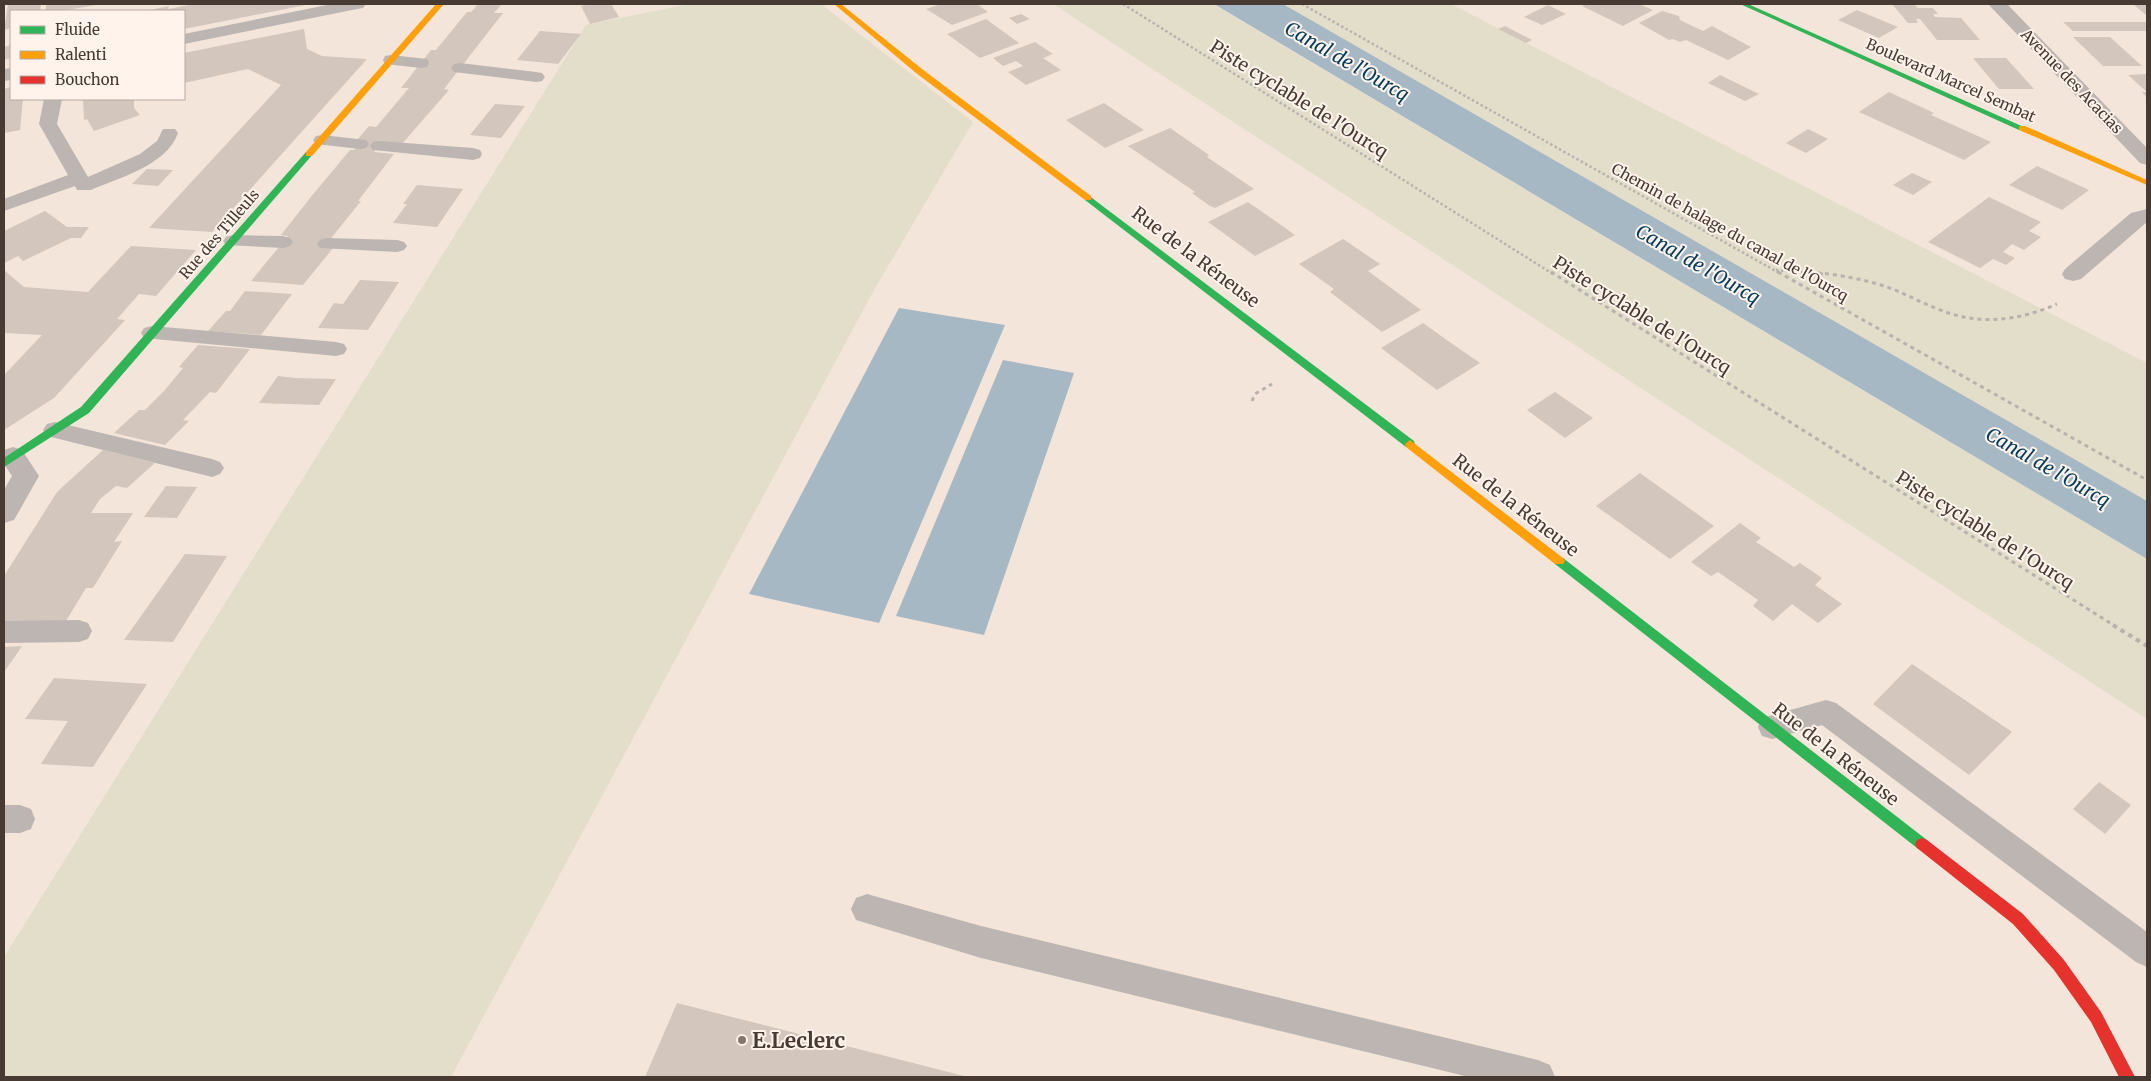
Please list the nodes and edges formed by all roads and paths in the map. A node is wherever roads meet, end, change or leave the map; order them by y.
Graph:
1 (357, 4) edge
2 (440, 4) edge
3 (837, 4) edge
4 (1123, 4) edge
5 (1302, 4) edge
6 (1742, 4) edge
7 (1997, 4) edge
8 (185, 39) edge
9 (392, 60) junction
10 (421, 64) dead end
11 (460, 68) dead end
12 (536, 77) dead end
13 (53, 100) edge
14 (169, 132) dead end
15 (322, 140) junction
16 (360, 144) dead end
17 (379, 146) dead end
18 (473, 154) dead end
19 (2147, 159) edge
20 (81, 182) junction
21 (2147, 183) edge
22 (4, 205) edge
23 (2147, 216) edge
24 (233, 241) junction
25 (283, 242) dead end
26 (327, 244) dead end
27 (397, 246) dead end
28 (1774, 269) junction
29 (2073, 274) joint
30 (152, 333) junction
31 (336, 349) dead end
32 (55, 430) junction
33 (8, 460) edge
34 (212, 468) dead end
35 (2147, 480) edge
36 (4, 513) edge
37 (79, 631) dead end
38 (4, 632) edge
39 (2147, 646) edge
40 (1772, 726) junction
41 (867, 909) dead end
42 (2147, 951) edge
43 (1538, 1077) edge
44 (2128, 1077) edge

1 - 8 street
2 - 9 street, Rue des Tilleuls
3 - 40 street, Rue de la Réneuse
4 - 39 path, Piste cyclable de l'Ourcq
5 - 28 path, Chemin de halage du canal de l'Ourcq
6 - 21 street, Boulevard Marcel Sembat
7 - 19 street, Avenue des Acacias
9 - 10 lane
9 - 15 street, Rue des Tilleuls
11 - 12 lane
13 - 20 lane
14 - 20 lane
15 - 16 lane
15 - 24 street, Rue des Tilleuls
17 - 18 lane
20 - 22 lane
23 - 29 street
24 - 25 lane
24 - 30 street, Rue des Tilleuls
26 - 27 lane
28 - 29 path
28 - 35 path, Chemin de halage du canal de l'Ourcq
30 - 31 lane
30 - 32 street, Rue des Tilleuls
32 - 33 street, Rue des Tilleuls
32 - 34 lane
33 - 36 street
37 - 38 lane
40 - 42 lane
40 - 44 street, Rue de la Réneuse
41 - 43 lane

